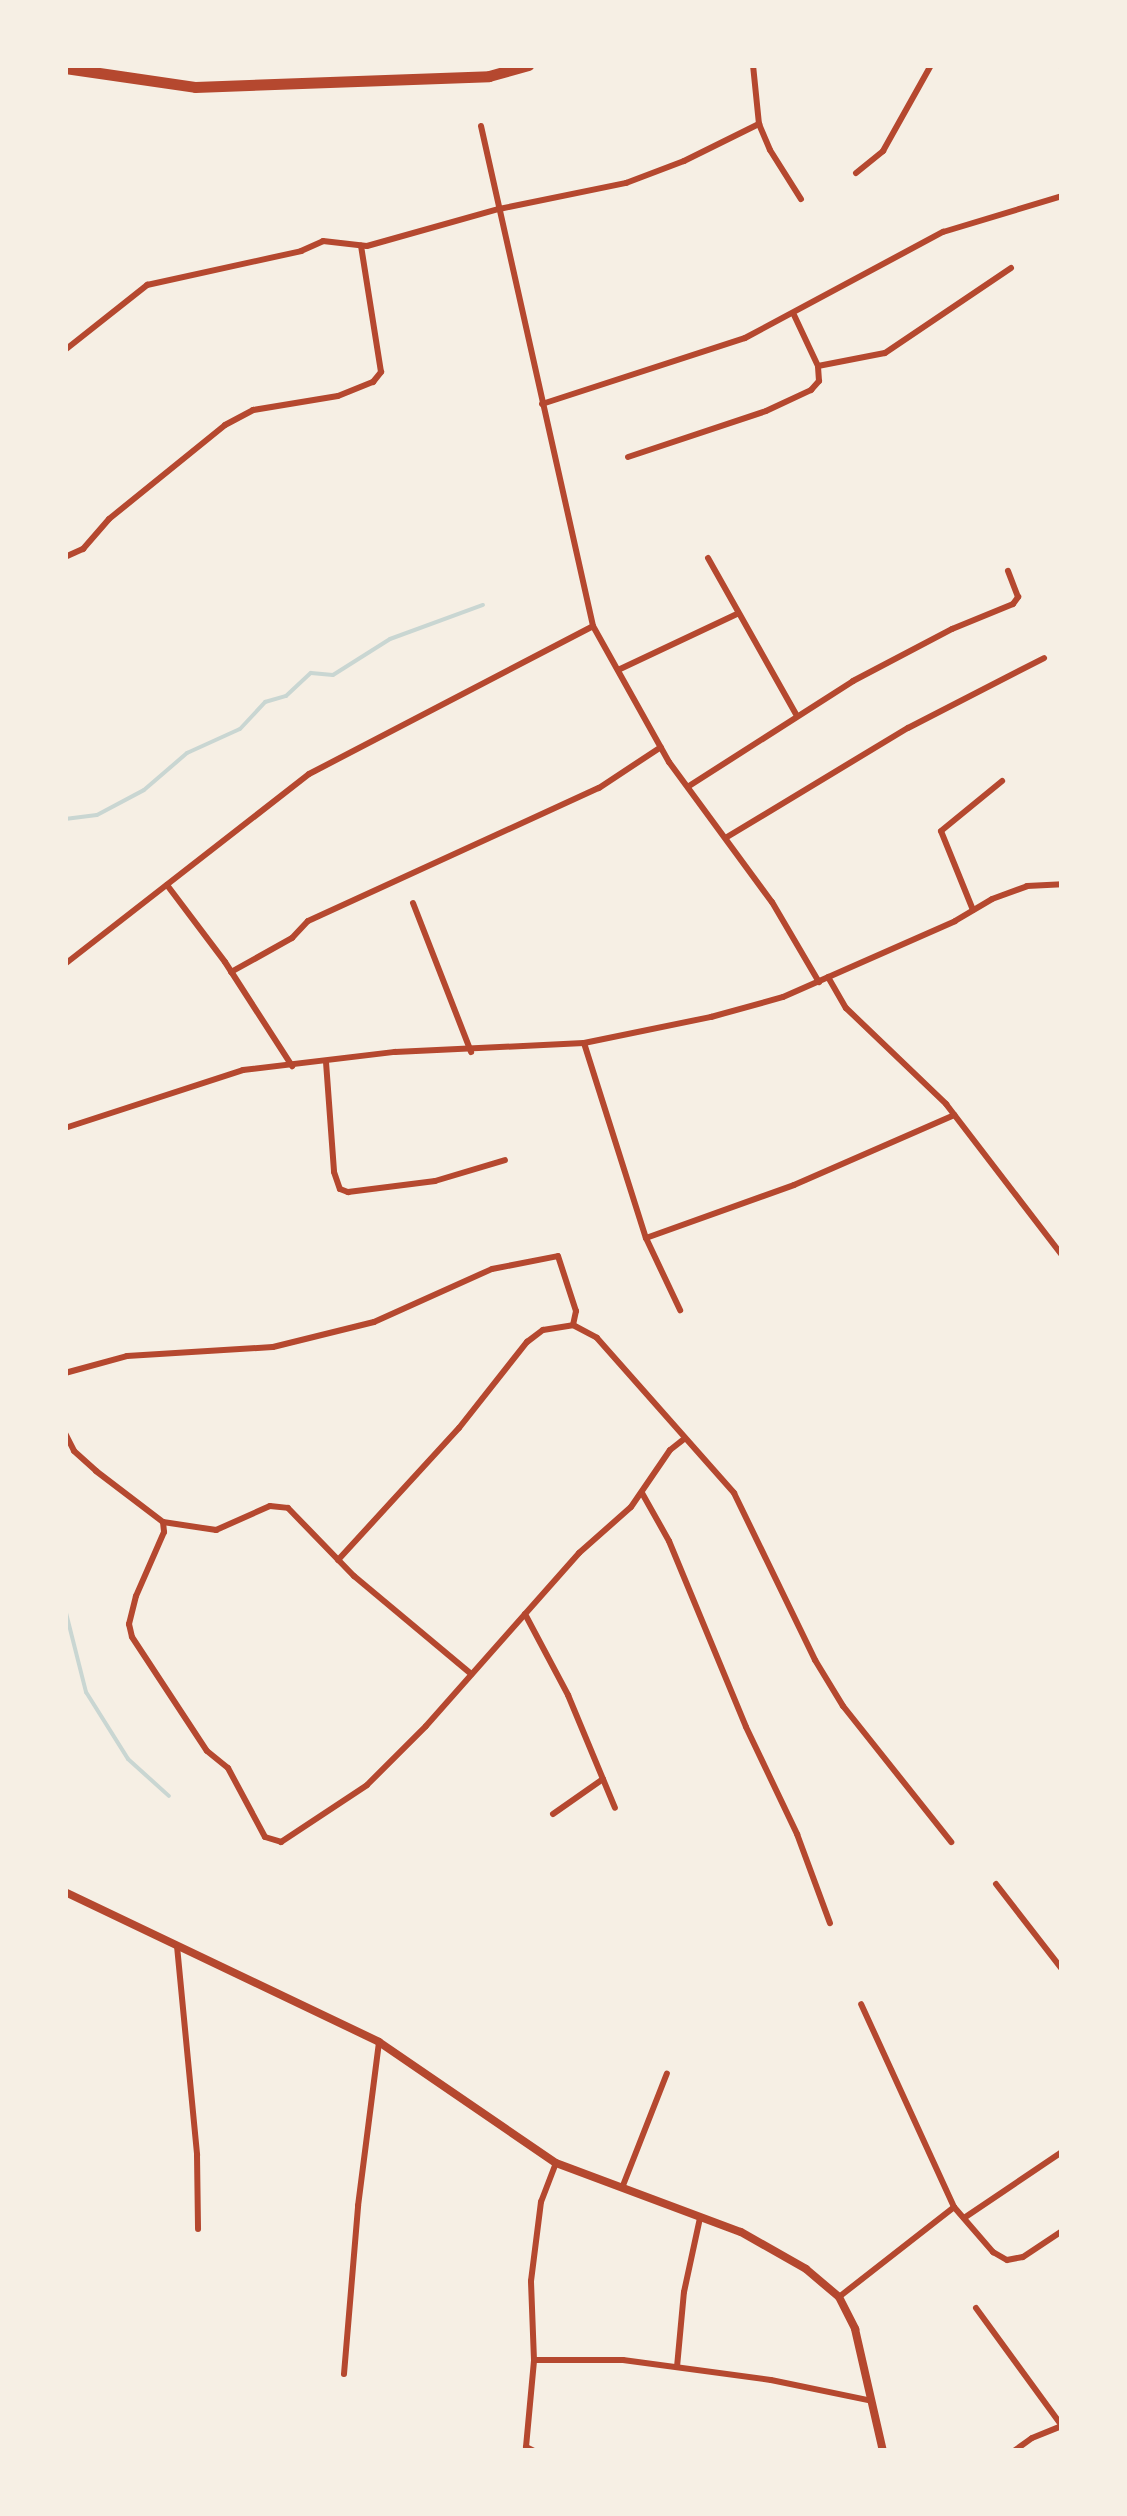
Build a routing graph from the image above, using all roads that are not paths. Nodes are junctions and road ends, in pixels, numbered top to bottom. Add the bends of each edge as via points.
1 (528, 65) edge
2 (753, 65) edge
3 (931, 65) edge
4 (65, 68) edge
5 (760, 124) junction
6 (481, 126) dead end
7 (856, 173) dead end
8 (1062, 196) edge
9 (801, 199) dead end
10 (499, 209) junction
11 (361, 246) junction
12 (1011, 268) dead end
13 (794, 315) junction
14 (65, 350) edge
15 (818, 366) junction
16 (542, 404) junction
17 (628, 457) dead end
18 (65, 556) edge
19 (708, 558) dead end
20 (1008, 571) dead end
21 (737, 614) junction
22 (593, 626) junction
23 (1044, 658) dead end
24 (618, 670) junction
25 (796, 714) junction
26 (662, 747) junction
27 (1002, 781) dead end
28 (688, 786) junction
29 (727, 836) junction
30 (167, 884) junction
31 (1062, 884) edge
32 (412, 903) dead end
33 (973, 910) junction
34 (65, 964) edge
35 (231, 972) junction
36 (828, 977) junction
37 (819, 982) junction
38 (584, 1043) junction
39 (471, 1052) junction
40 (326, 1062) junction
41 (292, 1066) junction
42 (954, 1115) junction
43 (65, 1128) edge
44 (504, 1160) dead end
45 (646, 1238) junction
46 (1062, 1255) edge
47 (576, 1310) junction
48 (680, 1310) dead end
49 (574, 1324) junction
50 (558, 1325) junction
51 (65, 1373) edge
52 (1062, 1429) edge
53 (65, 1434) edge
54 (683, 1439) junction
55 (1062, 1456) edge
56 (642, 1494) junction
57 (163, 1522) junction
58 (338, 1560) junction
59 (525, 1614) junction
60 (471, 1674) junction
61 (602, 1779) junction
62 (615, 1808) dead end
63 (554, 1814) dead end
64 (951, 1842) dead end
65 (996, 1884) dead end
66 (65, 1892) edge
67 (830, 1923) dead end
68 (176, 1946) junction
69 (1062, 1969) edge
70 (861, 2004) dead end
71 (380, 2042) junction
72 (667, 2073) dead end
73 (1062, 2152) edge
74 (556, 2163) junction
75 (621, 2190) junction
76 (954, 2207) junction
77 (700, 2218) junction
78 (964, 2218) junction
79 (198, 2228) dead end
80 (1062, 2231) edge
81 (840, 2298) junction
82 (976, 2308) dead end
83 (534, 2360) junction
84 (677, 2367) junction
85 (344, 2374) dead end
86 (872, 2401) junction
87 (1062, 2426) edge
88 (528, 2450) edge
89 (884, 2451) edge
90 (1014, 2451) edge

1 - 4 highway via 489,76 195,87
2 - 5 street
3 - 7 street via 883,151
5 - 9 street
5 - 10 street via 626,182
6 - 10 street
8 - 13 street via 944,232
10 - 11 street
10 - 16 street
11 - 14 street via 322,241 147,285
11 - 18 street via 381,372 373,382 338,396 253,410 225,425 109,518 83,549
12 - 15 street via 884,352
13 - 15 street
13 - 16 street via 706,353
15 - 17 street via 819,381 811,390
16 - 22 street
19 - 21 street
20 - 25 street via 1018,597 1013,604 914,647
21 - 24 street
21 - 25 street
22 - 24 street
22 - 30 street via 309,774
23 - 29 street via 908,728
24 - 26 street
25 - 28 street
26 - 28 street
26 - 35 street via 599,788 308,921 292,938
27 - 33 street via 941,831
28 - 29 street
29 - 37 street
30 - 34 street
30 - 35 street
31 - 33 street via 1027,886
32 - 39 street
33 - 36 street
35 - 41 street
36 - 37 street
36 - 42 street via 846,1008
37 - 38 street via 711,1017
38 - 39 street
38 - 45 street
39 - 40 street via 395,1052
40 - 41 street
40 - 44 street via 340,1188 435,1181
41 - 43 street via 202,1080
42 - 45 street via 794,1185
42 - 46 street
45 - 48 street
47 - 49 street
47 - 50 street
47 - 51 street via 558,1256 492,1269 374,1322 290,1343 127,1356
49 - 50 street
49 - 54 street via 597,1338
50 - 58 street via 527,1342
52 - 55 street
53 - 57 street via 96,1471
54 - 56 street
54 - 64 street via 734,1494 843,1706
56 - 59 street
56 - 67 street via 669,1541
57 - 58 street via 216,1530 270,1506 288,1508
57 - 60 street via 136,1596 132,1636 206,1751 228,1768 265,1837 281,1842 296,1835 367,1785
58 - 60 street
59 - 60 street
59 - 61 street via 568,1694
61 - 62 street
61 - 63 street
65 - 69 street
66 - 68 street
68 - 71 street
68 - 79 street
70 - 76 street
71 - 74 street
71 - 85 street
72 - 75 street
73 - 78 street
74 - 75 street
74 - 83 street via 532,2267
75 - 77 street
76 - 78 street
76 - 81 street
77 - 81 street via 769,2247
77 - 84 street
78 - 80 street via 1006,2260
81 - 86 street via 855,2329
82 - 87 street
83 - 84 street via 598,2358
83 - 88 street
84 - 86 street
86 - 89 street
87 - 90 street

